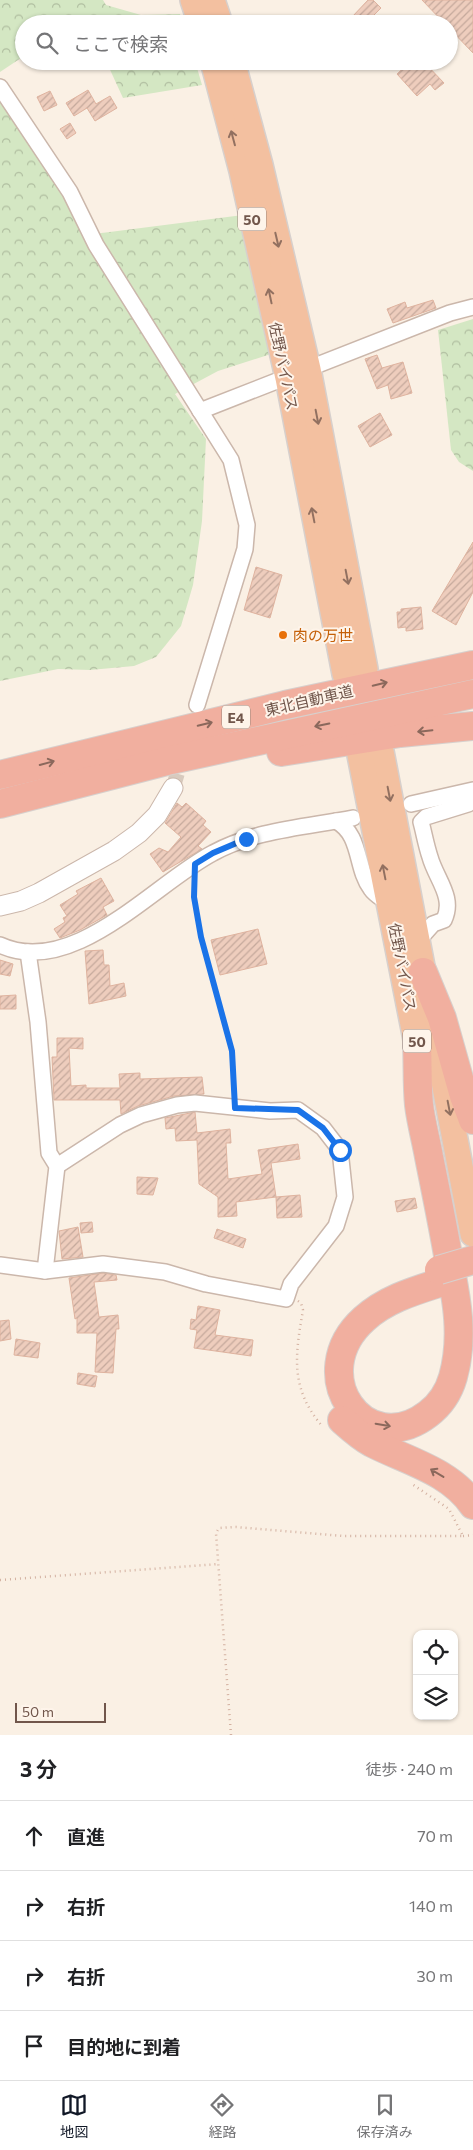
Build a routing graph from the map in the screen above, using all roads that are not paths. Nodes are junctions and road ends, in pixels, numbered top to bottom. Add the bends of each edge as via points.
1 (193, 0) edge
2 (212, 0) edge
3 (197, 15) edge
4 (217, 15) edge
5 (215, 70) edge
6 (234, 70) edge
7 (0, 88) edge
8 (473, 307) edge
9 (298, 374) junction
10 (200, 411) junction
11 (473, 665) edge
12 (355, 671) dead end
13 (473, 694) edge
14 (197, 705) dead end
15 (473, 726) edge
16 (0, 775) edge
17 (172, 788) tunnel mouth
18 (473, 790) edge
19 (473, 794) edge
20 (0, 804) edge
21 (411, 804) dead end
22 (0, 810) edge
23 (353, 818) dead end
24 (336, 821) junction
25 (391, 904) junction
26 (0, 906) edge
27 (418, 942) junction
28 (0, 945) edge
29 (28, 952) junction
30 (423, 972) junction
31 (418, 1044) junction
32 (473, 1120) edge
33 (57, 1166) junction
34 (473, 1234) edge
35 (473, 1260) edge
36 (0, 1265) edge
37 (45, 1271) junction
38 (473, 1273) edge
39 (441, 1276) junction
40 (473, 1332) edge
41 (473, 1505) edge

1 - 3 highway
2 - 4 highway
9 -> 5 highway, 佐野バイパス / 50
6 -> 9 highway, 佐野バイパス / 50 via 260,165
7 - 10 street via 70,192 96,245
8 - 9 street via 450,313
9 - 10 street
9 - 12 highway, 佐野バイパス / 50
10 - 14 street via 231,460 247,525 242,560
16 -> 11 highway, 東北自動車道 / E4 via 276,707
13 -> 20 highway, 東北自動車道 / E4 via 207,752
15 -> 22 highway via 292,750 73,799
17 - 26 street via 157,815 114,851 39,893
18 - 21 street
19 - 27 street via 468,804 426,817 421,822 430,858 447,894 448,911 444,920 433,924
23 - 24 street
24 - 25 street via 345,826 355,843 364,878 371,890
24 - 29 street via 246,839 213,853 107,928 51,952
25 -> 27 highway, 佐野バイパス / 50 via 370,748
25 - 31 highway, 佐野バイパス / 50
27 - 30 highway, 佐野バイパス / 50
28 - 29 street
29 - 33 street via 50,1154
30 - 32 highway via 442,1018
30 -> 34 highway, 佐野バイパス / 50
39 -> 31 highway via 378,1308 347,1341 338,1379 349,1405 359,1416 384,1426 398,1427 424,1417 435,1409 453,1380 458,1353 458,1304 420,1106
31 - 40 highway, 佐野バイパス / 50
33 - 37 street
33 - 37 street via 141,1115 177,1105 195,1103 298,1110 323,1128 340,1150 344,1197 336,1226 291,1284 286,1299 214,1286 165,1272 103,1264
35 - 39 highway, bridge
36 - 37 street
38 - 39 highway
41 -> 39 highway via 452,1482 354,1431 333,1408 324,1381 328,1349 345,1319 374,1296 407,1280

